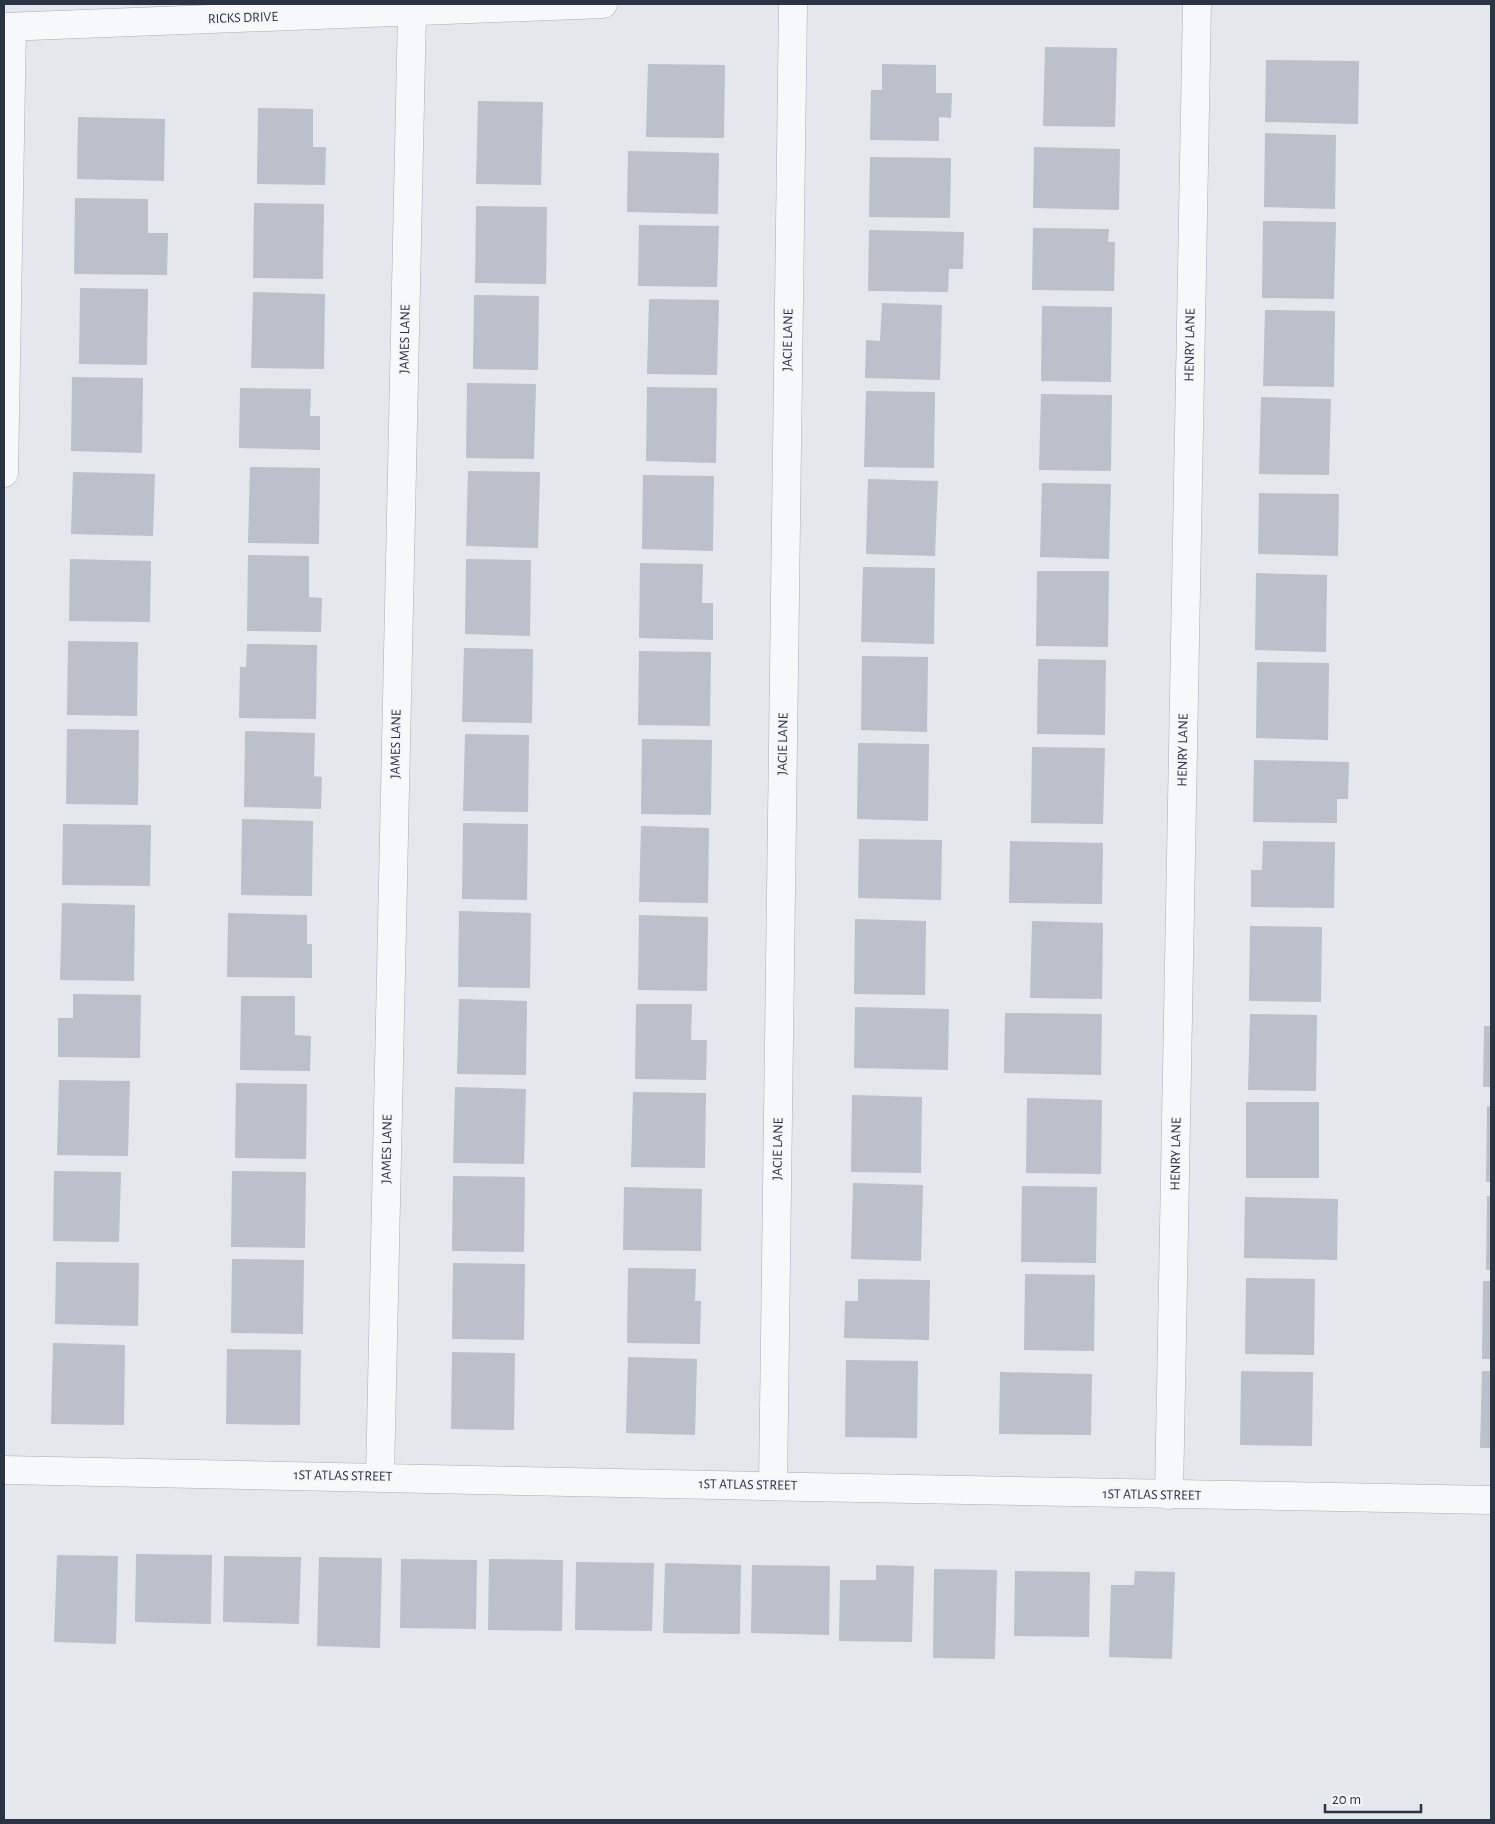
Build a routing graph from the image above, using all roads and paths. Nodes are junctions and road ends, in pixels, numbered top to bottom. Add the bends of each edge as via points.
1 (603, 4) edge
2 (793, 4) edge
3 (1197, 4) edge
4 (412, 12) junction
5 (8, 27) edge
6 (4, 473) edge
7 (4, 1470) edge
8 (380, 1477) junction
9 (773, 1485) junction
10 (1169, 1495) junction
11 (1491, 1500) edge

1 - 4 street, RICKS DRIVE
2 - 9 street, JACIE LANE
3 - 10 street, HENRY LANE
4 - 5 street, RICKS DRIVE
4 - 8 street, JAMES LANE
5 - 6 street
7 - 8 street, 1ST ATLAS STREET
8 - 9 street, 1ST ATLAS STREET
9 - 10 street, 1ST ATLAS STREET
10 - 11 street, 1ST ATLAS STREET

